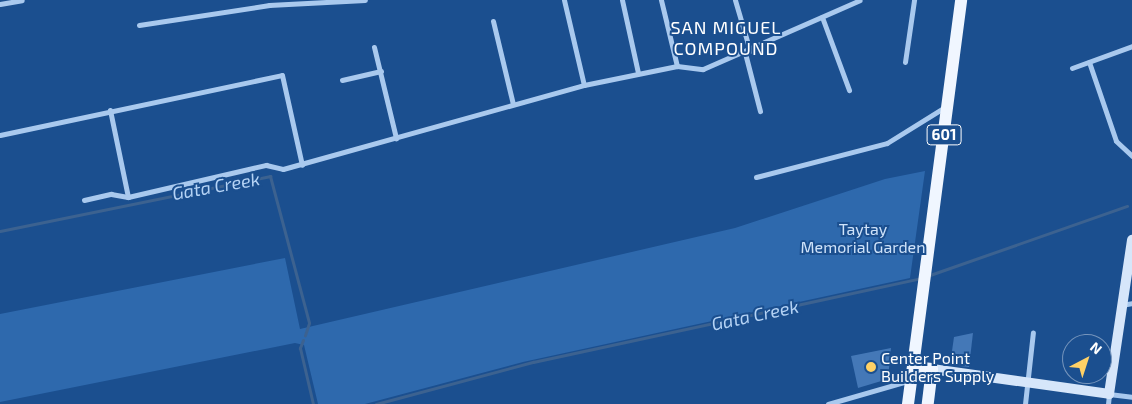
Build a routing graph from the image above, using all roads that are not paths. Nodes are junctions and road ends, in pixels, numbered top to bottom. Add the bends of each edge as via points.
1 (22, 0) edge
2 (365, 0) edge
3 (564, 0) edge
4 (622, 0) edge
5 (661, 0) edge
6 (735, 0) edge
7 (860, 0) edge
8 (914, 0) edge
9 (961, 0) edge
10 (853, 1) edge
11 (0, 4) edge
12 (822, 17) junction
13 (493, 21) dead end
14 (139, 25) dead end
15 (1132, 46) edge
16 (374, 47) dead end
17 (747, 52) junction
18 (905, 62) dead end
19 (1089, 62) junction
20 (677, 66) junction
21 (1072, 68) dead end
22 (381, 71) junction
23 (638, 74) junction
24 (342, 80) dead end
25 (584, 85) junction
26 (850, 90) dead end
27 (513, 104) junction
28 (947, 106) junction
29 (110, 110) junction
30 (760, 111) dead end
31 (0, 135) edge
32 (396, 138) junction
33 (1129, 147) edge
34 (1132, 156) edge
35 (302, 165) junction
36 (756, 176) dead end
37 (128, 197) junction
38 (84, 200) dead end
39 (1132, 240) edge
40 (1132, 303) edge
41 (1121, 305) junction
42 (1033, 332) dead end
43 (932, 369) junction
44 (913, 373) junction
45 (1028, 382) junction
46 (1132, 397) edge
47 (1109, 399) edge
48 (828, 404) edge
49 (908, 404) edge
50 (928, 404) edge
51 (1024, 404) edge

1 - 11 street
2 - 14 street via 270,5
3 - 25 street
4 - 23 street
5 - 20 street
6 - 17 street
7 - 10 street
8 - 18 street
9 - 28 main road, 601
10 - 12 street
12 - 17 street
12 - 26 street
13 - 27 street
15 - 19 street
16 - 22 street
17 - 20 street via 703,69
17 - 30 street
19 - 21 street
19 - 33 street via 1116,141
20 - 23 street
22 - 24 street
22 - 32 street
23 - 25 street
25 - 27 street
27 - 32 street
28 - 36 street via 887,143
28 - 44 main road, 601
29 - 31 street
29 - 35 street via 282,76
29 - 37 street
32 - 35 street
33 - 34 street
35 - 37 street via 283,169 266,165
37 - 38 street via 111,194
39 - 41 street
40 - 41 street
41 - 47 street
42 - 45 street
43 - 44 main road
43 - 45 street
43 - 50 main road
44 - 48 street
44 - 49 main road, 601
45 - 47 street
45 - 51 street
46 - 47 street

